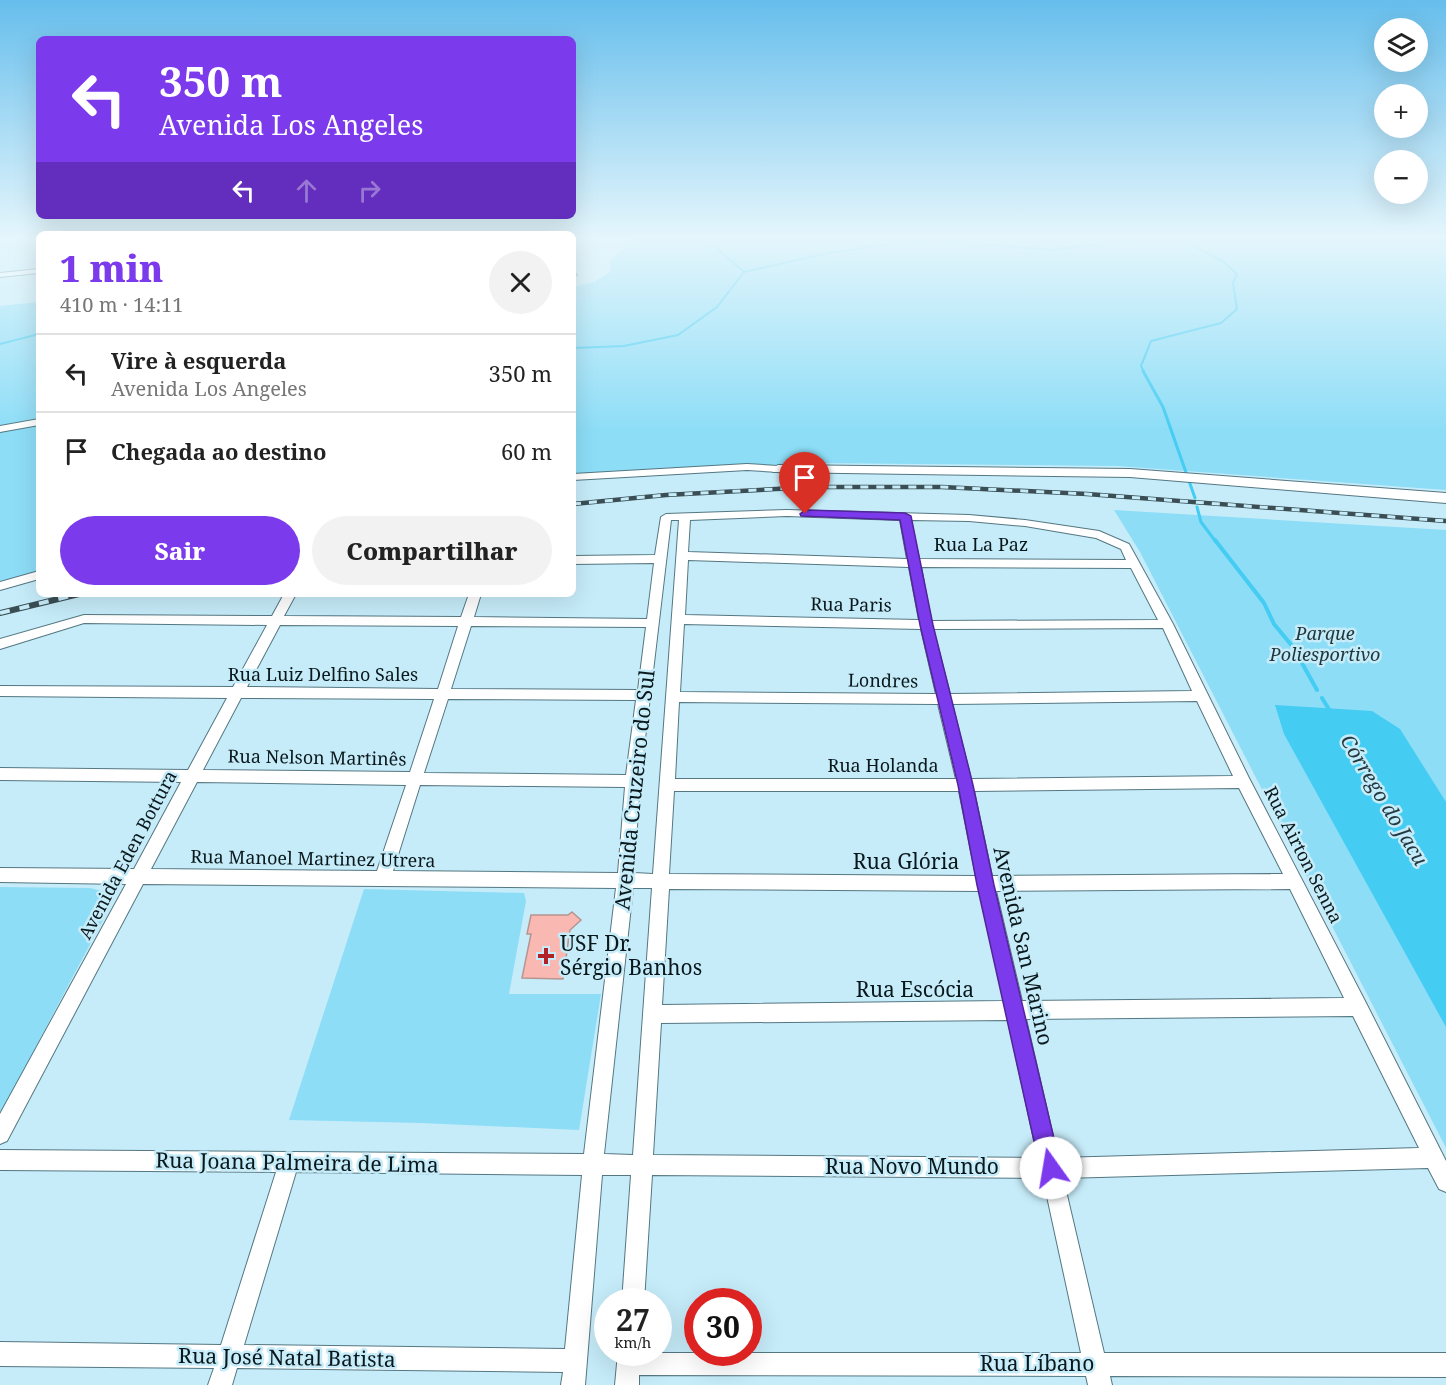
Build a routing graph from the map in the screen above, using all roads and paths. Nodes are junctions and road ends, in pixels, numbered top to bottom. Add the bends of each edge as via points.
1 (36, 423) edge
2 (0, 429) edge
3 (778, 469) joint
4 (576, 477) edge
5 (1446, 498) edge
6 (685, 516) junction
7 (905, 516) junction
8 (683, 556) junction
9 (661, 559) junction
10 (576, 560) edge
11 (913, 563) junction
12 (1135, 564) junction
13 (36, 576) edge
14 (0, 586) edge
15 (288, 597) edge
16 (474, 597) edge
17 (276, 620) junction
18 (678, 620) junction
19 (466, 621) junction
20 (651, 622) junction
21 (1167, 624) junction
22 (926, 625) junction
23 (0, 644) edge
24 (0, 691) edge
25 (237, 693) junction
26 (442, 694) junction
27 (645, 695) junction
28 (1200, 696) junction
29 (673, 697) junction
30 (944, 699) junction
31 (0, 774) edge
32 (192, 776) junction
33 (415, 778) junction
34 (633, 781) junction
35 (1243, 782) junction
36 (667, 785) junction
37 (965, 785) junction
38 (0, 875) edge
39 (138, 876) junction
40 (382, 880) junction
41 (1295, 881) junction
42 (625, 883) junction
43 (661, 883) junction
44 (986, 885) junction
45 (1359, 1007) junction
46 (1015, 1011) junction
47 (652, 1014) junction
48 (0, 1134) edge
49 (1434, 1158) junction
50 (0, 1160) edge
51 (289, 1162) junction
52 (593, 1166) junction
53 (642, 1166) junction
54 (1051, 1168) junction
55 (1446, 1182) edge
56 (634, 1288) edge
57 (0, 1354) edge
58 (229, 1357) junction
59 (575, 1361) junction
60 (1446, 1365) edge
61 (628, 1367) edge
62 (1098, 1375) edge
63 (220, 1385) edge
64 (573, 1385) edge

1 - 2 street
3 - 4 street via 747,467
3 - 5 street via 1130,473
6 - 7 street
6 - 8 street, Avenida Cruzeiro do Sul
6 - 9 street, Avenida Cruzeiro do Sul via 666,517
7 - 11 street, Avenida San Marino
7 - 12 street, Rua Airton Senna via 1025,523 1099,535 1125,547
8 - 11 street, Rua La Paz
8 - 18 street, Avenida Cruzeiro do Sul
9 - 10 street
9 - 20 street, Avenida Cruzeiro do Sul
11 - 12 street, Rua La Paz
11 - 22 street, Avenida San Marino
12 - 21 street, Rua Airton Senna
13 - 14 street
15 - 17 street, Avenida Eden Bottura
16 - 19 street
17 - 19 street
17 - 23 street via 84,619
17 - 25 street, Avenida Eden Bottura
18 - 22 street, Rua Paris
18 - 29 street, Avenida Cruzeiro do Sul
19 - 20 street
19 - 26 street
20 - 27 street, Avenida Cruzeiro do Sul
21 - 22 street, Rua Paris
21 - 28 street, Rua Airton Senna
22 - 30 street, Avenida San Marino
24 - 25 street, Rua Luiz Delfino Sales
25 - 26 street, Rua Luiz Delfino Sales
25 - 32 street, Avenida Eden Bottura
26 - 27 street, Rua Luiz Delfino Sales
26 - 33 street
27 - 34 street, Avenida Cruzeiro do Sul
28 - 30 street, Londres
28 - 35 street, Rua Airton Senna
29 - 30 street, Londres
29 - 36 street, Avenida Cruzeiro do Sul
30 - 37 street, Avenida San Marino
31 - 32 street, Rua Nelson Martinês
32 - 33 street, Rua Nelson Martinês
32 - 39 street, Avenida Eden Bottura
33 - 34 street, Rua Nelson Martinês
33 - 40 street
34 - 42 street, Avenida Cruzeiro do Sul
35 - 37 street, Rua Holanda
35 - 41 street, Rua Airton Senna
36 - 37 street, Rua Holanda
36 - 43 street, Avenida Cruzeiro do Sul
37 - 44 street, Avenida San Marino
38 - 39 street, Rua Manoel Martinez Utrera
39 - 40 street, Rua Manoel Martinez Utrera
39 - 48 street, Avenida Eden Bottura
40 - 42 street, Rua Manoel Martinez Utrera
41 - 44 street, Rua Glória
41 - 45 street, Rua Airton Senna
42 - 43 street, Rua Manoel Martinez Utrera
42 - 52 street, Avenida Cruzeiro do Sul
43 - 44 street, Rua Glória
43 - 47 street, Avenida Cruzeiro do Sul
44 - 46 street, Avenida San Marino
45 - 46 street, Rua Escócia
45 - 49 street, Rua Airton Senna
46 - 47 street, Rua Escócia
46 - 54 street, Avenida San Marino
47 - 53 street, Avenida Cruzeiro do Sul
49 - 54 street, Rua Novo Mundo
49 - 55 street, Rua Airton Senna
50 - 51 street, Rua Joana Palmeira de Lima
51 - 52 street, Rua Joana Palmeira de Lima
51 - 58 street
52 - 53 street, Rua Joana Palmeira de Lima
52 - 59 street, Avenida Cruzeiro do Sul
53 - 54 street, Rua Novo Mundo
53 - 56 street, Avenida Cruzeiro do Sul
54 - 62 street, Avenida San Marino
57 - 58 street, Rua José Natal Batista
58 - 59 street, Rua José Natal Batista
58 - 63 street
59 - 64 street, Avenida Cruzeiro do Sul
60 - 62 street, Rua Líbano
61 - 62 street, Rua Líbano

